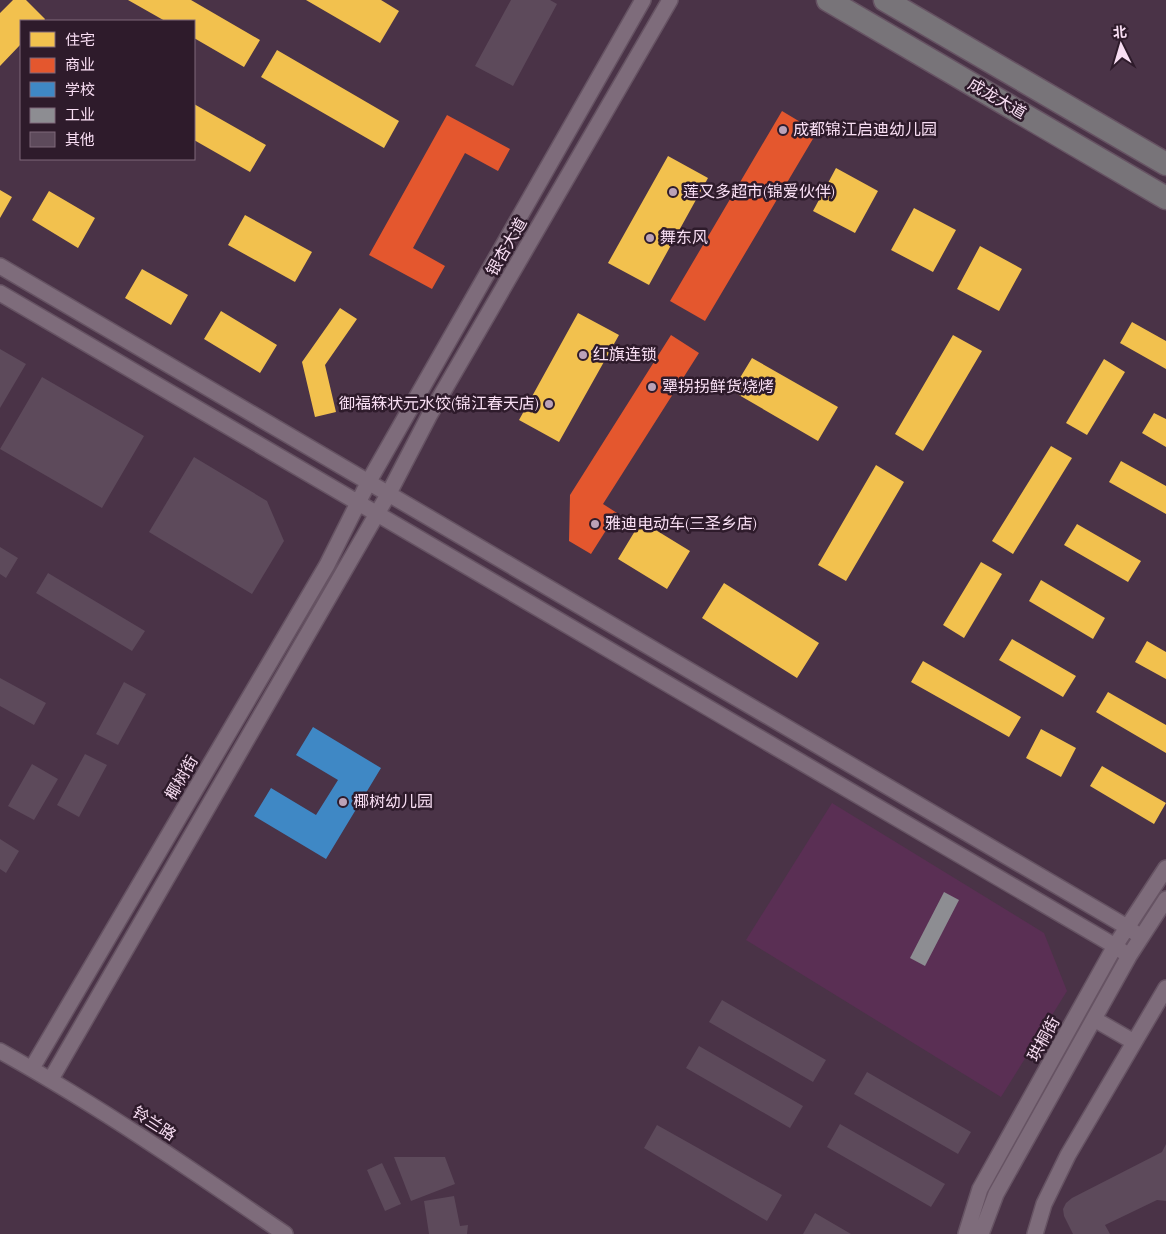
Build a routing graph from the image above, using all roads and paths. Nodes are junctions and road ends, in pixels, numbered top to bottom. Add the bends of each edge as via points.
1 (643, 0) edge
2 (670, 0) edge
3 (828, 0) edge
4 (885, 0) edge
5 (1166, 164) edge
6 (1166, 198) edge
7 (0, 266) edge
8 (0, 293) edge
9 (369, 481) junction
10 (389, 493) junction
11 (358, 502) junction
12 (376, 514) junction
13 (1166, 868) edge
14 (1166, 899) edge
15 (1127, 927) junction
16 (1140, 937) junction
17 (1115, 946) junction
18 (1129, 956) junction
19 (1166, 988) edge
20 (1094, 1019) junction
21 (1134, 1042) junction
22 (0, 1051) edge
23 (32, 1068) junction
24 (51, 1079) junction
25 (285, 1234) edge
26 (966, 1234) edge
27 (981, 1234) edge
28 (1035, 1234) edge

1 - 9 street, 银杏大道
2 - 10 street, 银杏大道 via 429,416
3 - 6 highway, 成龙大道
4 - 5 highway, 成龙大道
7 - 9 street
8 - 11 street
9 - 10 street
9 - 11 street, 银杏大道
10 - 12 street, 银杏大道
10 - 15 street
11 - 12 street
11 - 23 street, 椰树街 via 327,565
12 - 17 street
12 - 24 street
13 - 15 street, 珙桐街
14 - 16 street, 珙桐街
15 - 16 street
15 - 17 street, 珙桐街
16 - 18 street, 珙桐街
17 - 18 street
17 - 26 street, 珙桐街 via 980,1189
18 - 20 street, 珙桐街
19 - 21 street
20 - 21 street
20 - 27 street, 珙桐街 via 996,1194
21 - 28 street via 1068,1155 1044,1204
22 - 23 street, 铃兰路
23 - 24 street, 铃兰路
24 - 25 street, 铃兰路

